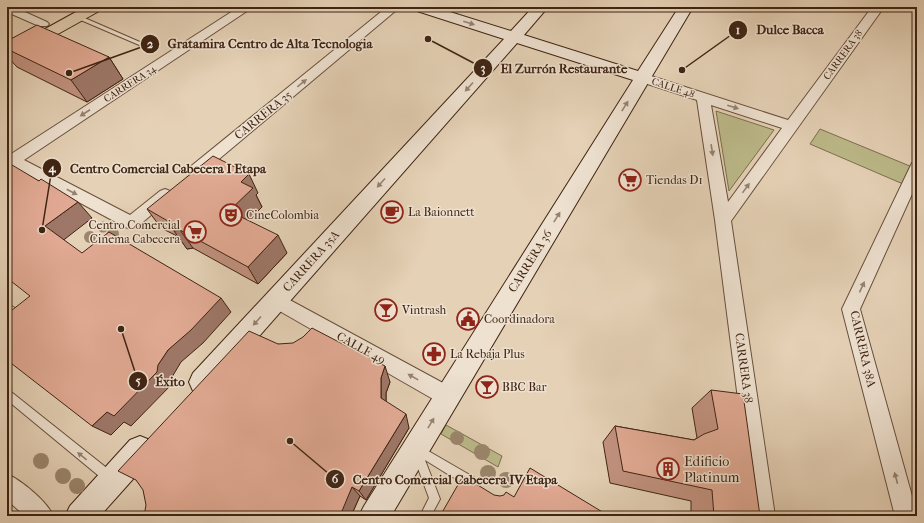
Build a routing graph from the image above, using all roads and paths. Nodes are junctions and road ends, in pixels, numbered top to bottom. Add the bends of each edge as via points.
1 (96, 7) edge
2 (247, 7) edge
3 (394, 7) edge
4 (419, 7) edge
5 (541, 7) edge
6 (686, 7) edge
7 (878, 7) edge
8 (7, 8) edge
9 (77, 12) edge
10 (44, 24) junction
11 (514, 37) junction
12 (7, 44) edge
13 (153, 49) dead end
14 (7, 56) edge
15 (643, 78) junction
16 (703, 98) junction
17 (791, 126) junction
18 (917, 167) edge
19 (186, 178) edge
20 (174, 188) edge
21 (723, 220) junction
22 (275, 300) junction
23 (7, 307) edge
24 (7, 324) edge
25 (7, 394) edge
26 (447, 396) junction
27 (187, 398) edge
28 (155, 433) edge
29 (416, 449) junction
30 (113, 480) junction
31 (7, 485) edge
32 (478, 487) edge
33 (42, 516) edge
34 (80, 516) edge
35 (374, 516) edge
36 (425, 516) edge
37 (764, 516) edge
38 (906, 516) edge

1 - 9 main road
2 -> 20 street, CARRERA 34 via 13,160 131,223
19 -> 3 street, CARRERA 35
4 -> 11 street, CALLE 48
5 - 11 street, CARRERA 35A
6 - 15 street, CARRERA 36
7 - 17 street, CARRERA 38
8 - 10 street
9 - 10 main road
9 - 13 lane
9 - 14 main road
10 - 12 main road
11 - 15 street, CALLE 48
11 -> 22 street, CARRERA 35A
15 - 16 street, CALLE 48
26 -> 15 street, CARRERA 36
16 -> 17 street, CALLE 48
16 -> 21 street, CARRERA 38
21 -> 17 street, CARRERA 38
38 -> 18 street, CARRERA 38A via 851,309
21 - 37 street, CARRERA 38
26 -> 22 street, CALLE 49
22 -> 27 street, CARRERA 35A
23 - 24 lane via 18,315
30 -> 25 lane
29 -> 26 street, CARRERA 36
28 - 30 street
29 - 32 lane
29 - 35 street, CARRERA 36
29 - 36 lane via 435,499
30 - 34 street
31 - 33 street

